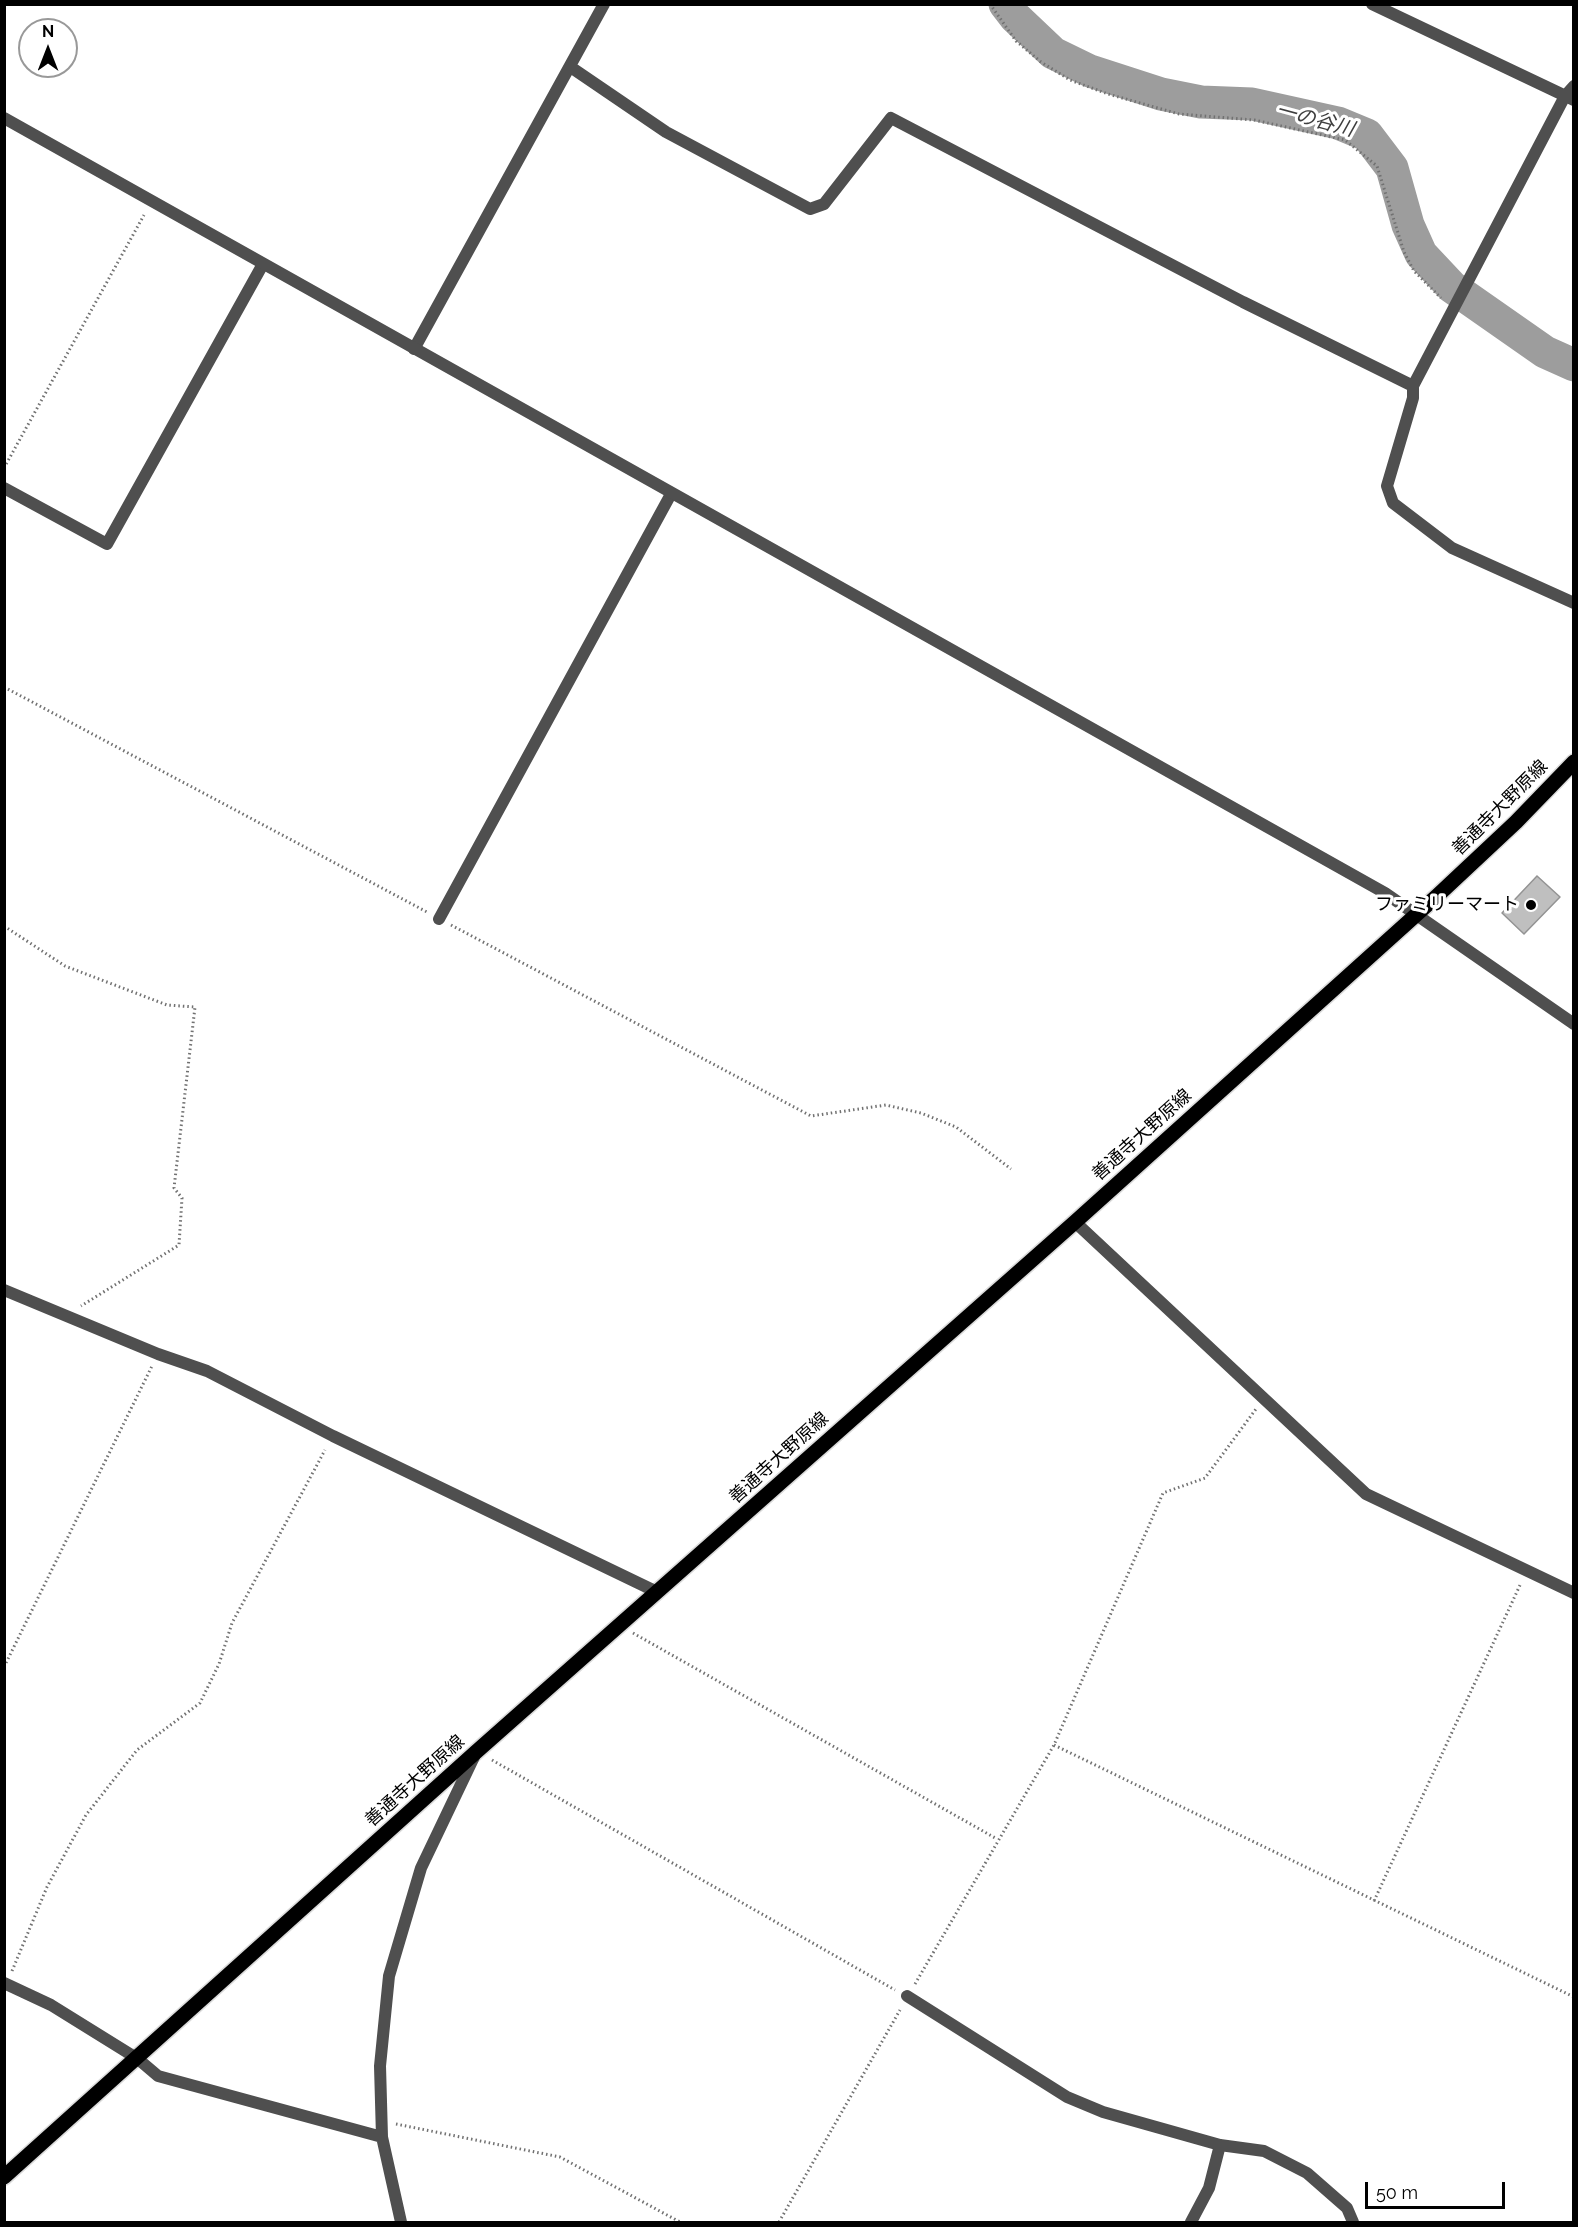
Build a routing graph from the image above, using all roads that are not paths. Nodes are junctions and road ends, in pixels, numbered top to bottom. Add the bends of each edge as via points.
1 (604, 4) edge
2 (1372, 4) edge
3 (572, 68) junction
4 (1574, 86) edge
5 (1569, 98) edge
6 (4, 118) edge
7 (263, 264) junction
8 (414, 349) junction
9 (1413, 386) junction
10 (4, 488) edge
11 (671, 494) junction
12 (1574, 603) edge
13 (1574, 762) edge
14 (1417, 913) junction
15 (439, 919) road end
16 (1574, 1024) edge
17 (1075, 1222) junction
18 (4, 1290) edge
19 (657, 1592) junction
20 (1574, 1593) edge
21 (476, 1752) junction
22 (5, 1984) edge
23 (908, 1996) road end
24 (138, 2059) junction
25 (382, 2137) junction
26 (1220, 2145) junction
27 (4, 2177) edge
28 (401, 2223) edge
29 (1191, 2223) edge
30 (1353, 2223) edge

1 - 3 street
2 - 5 street
3 - 8 street
3 - 9 street via 666,132 810,209 824,204 891,118
4 - 5 street
5 - 9 street
6 - 7 street
7 - 8 street
7 - 10 street via 107,544
8 - 11 street
9 - 12 street via 1413,398 1387,486 1393,503 1452,548
11 - 14 street
11 - 15 street
13 - 14 main road, 善通寺大野原線 via 1516,822
14 - 16 street
14 - 17 main road, 善通寺大野原線
17 - 19 main road, 善通寺大野原線
17 - 20 street via 1366,1494
18 - 19 street via 207,1371
19 - 21 main road, 善通寺大野原線
21 - 24 main road, 善通寺大野原線
21 - 25 street via 421,1868 399,1935 389,1976 380,2066
22 - 24 street via 51,2005
23 - 26 street via 1067,2097 1103,2112
24 - 25 street via 158,2076
24 - 27 main road, 善通寺大野原線
25 - 28 street
26 - 29 street via 1209,2188
26 - 30 street via 1264,2151 1307,2173 1347,2208

